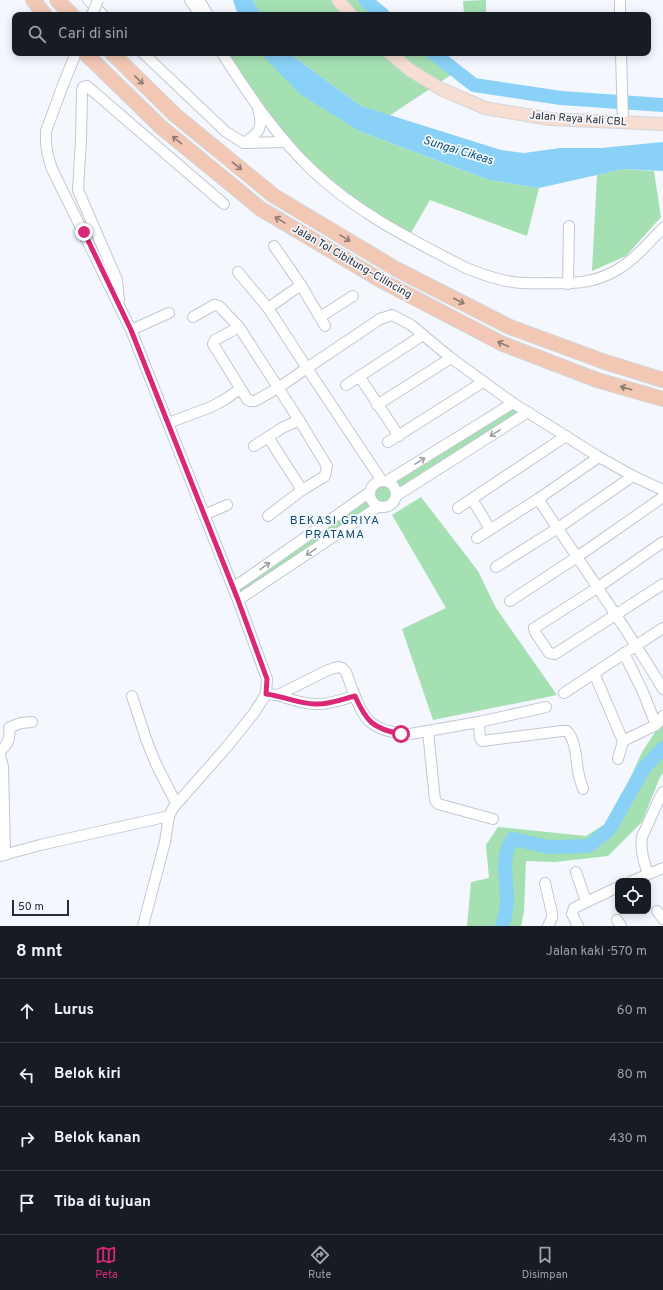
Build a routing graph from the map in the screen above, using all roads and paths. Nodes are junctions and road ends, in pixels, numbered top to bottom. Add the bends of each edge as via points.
1 (33, 0) edge
2 (58, 0) edge
3 (88, 0) edge
4 (98, 0) edge
5 (190, 0) edge
6 (199, 0) edge
7 (338, 0) edge
8 (620, 0) edge
9 (43, 12) edge
10 (69, 12) edge
11 (93, 12) edge
12 (99, 12) edge
13 (198, 12) edge
14 (206, 12) edge
15 (348, 12) edge
16 (620, 12) edge
17 (75, 56) edge
18 (88, 56) edge
19 (115, 56) edge
20 (146, 56) edge
21 (224, 56) edge
22 (228, 56) edge
23 (394, 56) edge
24 (621, 56) edge
25 (240, 80) junction
26 (257, 104) junction
27 (623, 122) junction
28 (663, 124) edge
29 (286, 142) junction
30 (244, 143) junction
31 (224, 204) dead end
32 (569, 226) dead end
33 (663, 228) edge
34 (274, 246) dead end
35 (238, 272) dead end
36 (568, 284) junction
37 (301, 285) junction
38 (353, 296) dead end
39 (268, 308) junction
40 (121, 309) junction
41 (169, 313) dead end
42 (193, 317) dead end
43 (238, 327) junction
44 (131, 330) junction
45 (423, 335) junction
46 (451, 358) junction
47 (307, 368) junction
48 (359, 376) junction
49 (663, 380) edge
50 (484, 382) junction
51 (346, 385) dead end
52 (278, 388) junction
53 (240, 389) junction
54 (663, 399) edge
55 (513, 403) junction
56 (377, 405) junction
57 (528, 412) junction
58 (299, 420) junction
59 (168, 423) junction
60 (399, 436) junction
61 (566, 436) junction
62 (268, 437) junction
63 (388, 442) dead end
64 (254, 446) dead end
65 (599, 457) junction
66 (633, 476) junction
67 (384, 481) junction
68 (302, 490) junction
69 (663, 490) edge
70 (370, 492) junction
71 (396, 496) junction
72 (663, 497) edge
73 (472, 499) junction
74 (538, 499) junction
75 (227, 505) dead end
76 (378, 507) junction
77 (458, 508) dead end
78 (204, 515) junction
79 (268, 516) dead end
80 (558, 528) junction
81 (490, 529) junction
82 (477, 538) dead end
83 (663, 542) edge
84 (577, 557) junction
85 (496, 567) dead end
86 (663, 584) edge
87 (233, 588) junction
88 (597, 588) junction
89 (238, 600) junction
90 (510, 601) dead end
91 (616, 615) junction
92 (663, 628) edge
93 (636, 645) junction
94 (624, 654) junction
95 (594, 673) junction
96 (663, 689) edge
97 (564, 693) dead end
98 (266, 694) junction
99 (278, 695) junction
100 (132, 696) dead end
101 (355, 696) junction
102 (546, 707) dead end
103 (663, 716) edge
104 (32, 722) dead end
105 (478, 722) junction
106 (656, 724) junction
107 (428, 731) junction
108 (623, 741) junction
109 (0, 751) edge
110 (0, 755) edge
111 (618, 759) dead end
112 (583, 789) dead end
113 (662, 798) edge
114 (176, 803) junction
115 (169, 816) junction
116 (493, 819) dead end
117 (2, 856) edge
118 (663, 868) edge
119 (576, 872) dead end
120 (648, 874) junction
121 (639, 878) edge
122 (545, 883) dead end
123 (615, 888) edge
124 (586, 901) junction
125 (576, 922) edge
126 (143, 926) edge
127 (548, 926) edge

1 - 9 highway
2 - 10 highway
3 - 12 street
4 - 11 street, bridge
5 - 13 street
6 - 14 street
7 - 15 main road
8 - 16 street
17 - 40 street via 46,131 48,156
54 -> 18 highway, Jalan Tol Cibitung–Cilincing via 598,380 503,344 364,271 261,209 161,127
19 -> 49 highway, Jalan Tol Cibitung–Cilincing via 175,114 274,196 396,269 510,327
20 - 30 street via 226,132
21 - 25 street
22 - 25 street
23 - 27 main road, Jalan Raya Kali CBL via 410,70 441,89 485,108 550,119
24 - 27 street
25 - 26 street
26 - 29 street
26 - 30 street via 261,126 255,136
27 - 28 main road, Jalan Raya Kali CBL
29 - 30 street
29 - 36 street via 313,171 369,215 466,268 512,282
31 - 40 street via 87,86 83,87 78,190 117,280
32 - 36 street
33 - 36 street via 624,266 614,272 591,281
34 - 37 street
35 - 39 street
37 - 38 street via 323,322
37 - 39 street
39 - 47 street
40 - 44 street
41 - 44 street
42 - 43 street via 218,305
43 - 52 street
43 - 53 street via 215,340 213,344
44 - 59 street
45 - 46 street
45 - 47 street via 392,315 380,319
45 - 48 street
46 - 50 street
46 - 56 street
47 - 52 street
47 - 67 street
48 - 51 street
48 - 56 street
50 - 55 street
50 - 60 street
52 - 53 street via 253,402 247,399
52 - 58 street
53 - 59 street via 211,408
55 - 57 street
67 -> 55 street
56 - 60 street
57 - 61 street
57 -> 71 street
58 - 62 street
58 - 68 street via 327,466 325,476
59 - 78 street
60 - 63 street
61 - 65 street
61 - 73 street
62 - 64 street
62 - 68 street
65 - 66 street
65 - 74 street
66 - 69 street
66 - 80 street
67 - 70 street via 374,484
67 - 71 street via 392,484
68 - 79 street
70 - 76 street via 371,501
87 -> 70 street
71 - 76 street via 391,505 385,508
72 - 84 street
73 - 77 street
73 - 81 street
74 - 80 street
74 - 81 street
75 - 78 street
76 -> 89 street
78 - 87 street
80 - 84 street
80 - 85 street
81 - 82 street
83 - 88 street
84 - 88 street
84 - 90 street
86 - 91 street
87 - 89 street
88 - 91 street
88 - 91 street via 534,628 544,647 549,653 555,654
89 - 98 street via 267,679
91 - 93 street
92 - 93 street
93 - 94 street
93 - 96 street
94 - 95 street
94 - 106 street
95 - 97 street
95 - 108 street
98 - 99 street
98 - 114 street via 225,749
99 - 101 street via 315,704
99 - 101 street via 339,667 346,672
100 - 114 street via 146,740
101 - 107 street via 365,717 375,725 401,734
102 - 105 street
103 - 106 street
104 - 109 street via 10,727 10,738
105 - 107 street
105 - 112 street via 482,741 567,731 575,748
106 - 108 street
107 - 116 street via 436,803
108 - 111 street
110 - 117 street via 3,767
113 - 120 street via 642,837
114 - 115 street
115 - 117 street
115 - 126 street via 165,842
118 - 120 street
119 - 124 street
120 - 121 street
122 - 127 street via 552,913
123 - 124 street
124 - 125 street via 573,909 572,914

